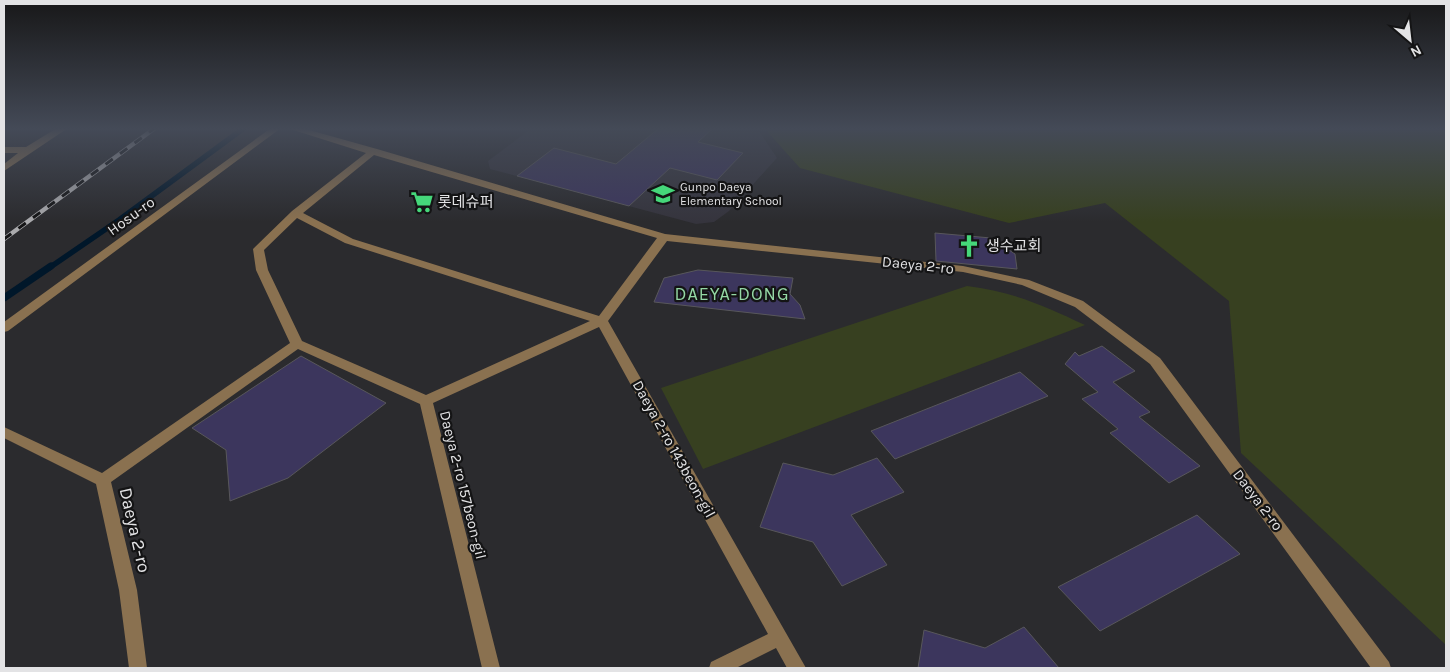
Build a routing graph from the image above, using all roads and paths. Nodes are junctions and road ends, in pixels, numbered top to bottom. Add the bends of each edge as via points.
1 (16, 159) edge
2 (234, 159) edge
3 (363, 159) edge
4 (402, 159) edge
5 (4, 168) edge
6 (296, 213) junction
7 (664, 238) junction
8 (602, 321) junction
9 (4, 328) edge
10 (297, 344) junction
11 (426, 401) junction
12 (4, 432) edge
13 (103, 480) junction
14 (780, 637) junction
15 (138, 668) edge
16 (491, 668) edge
17 (718, 668) edge
18 (797, 668) edge
19 (1382, 668) edge

1 - 5 street
2 - 9 street, Hosu-ro
3 - 6 street
4 - 7 street, Daeya 2-ro
6 - 8 street via 349,241
6 - 10 street via 258,249 262,270
7 - 8 street
7 - 19 street, Daeya 2-ro via 963,269 1024,282 1079,304 1155,361
8 - 11 street
8 - 14 street, Daeya 2-ro 143beon-gil
10 - 11 street, Daeya 2-ro 157beon-gil
10 - 13 street
11 - 16 street, Daeya 2-ro 157beon-gil
12 - 13 street, Daeya 2-ro
13 - 15 street, Daeya 2-ro via 128,590
14 - 17 street
14 - 18 street, Daeya 2-ro 143beon-gil

